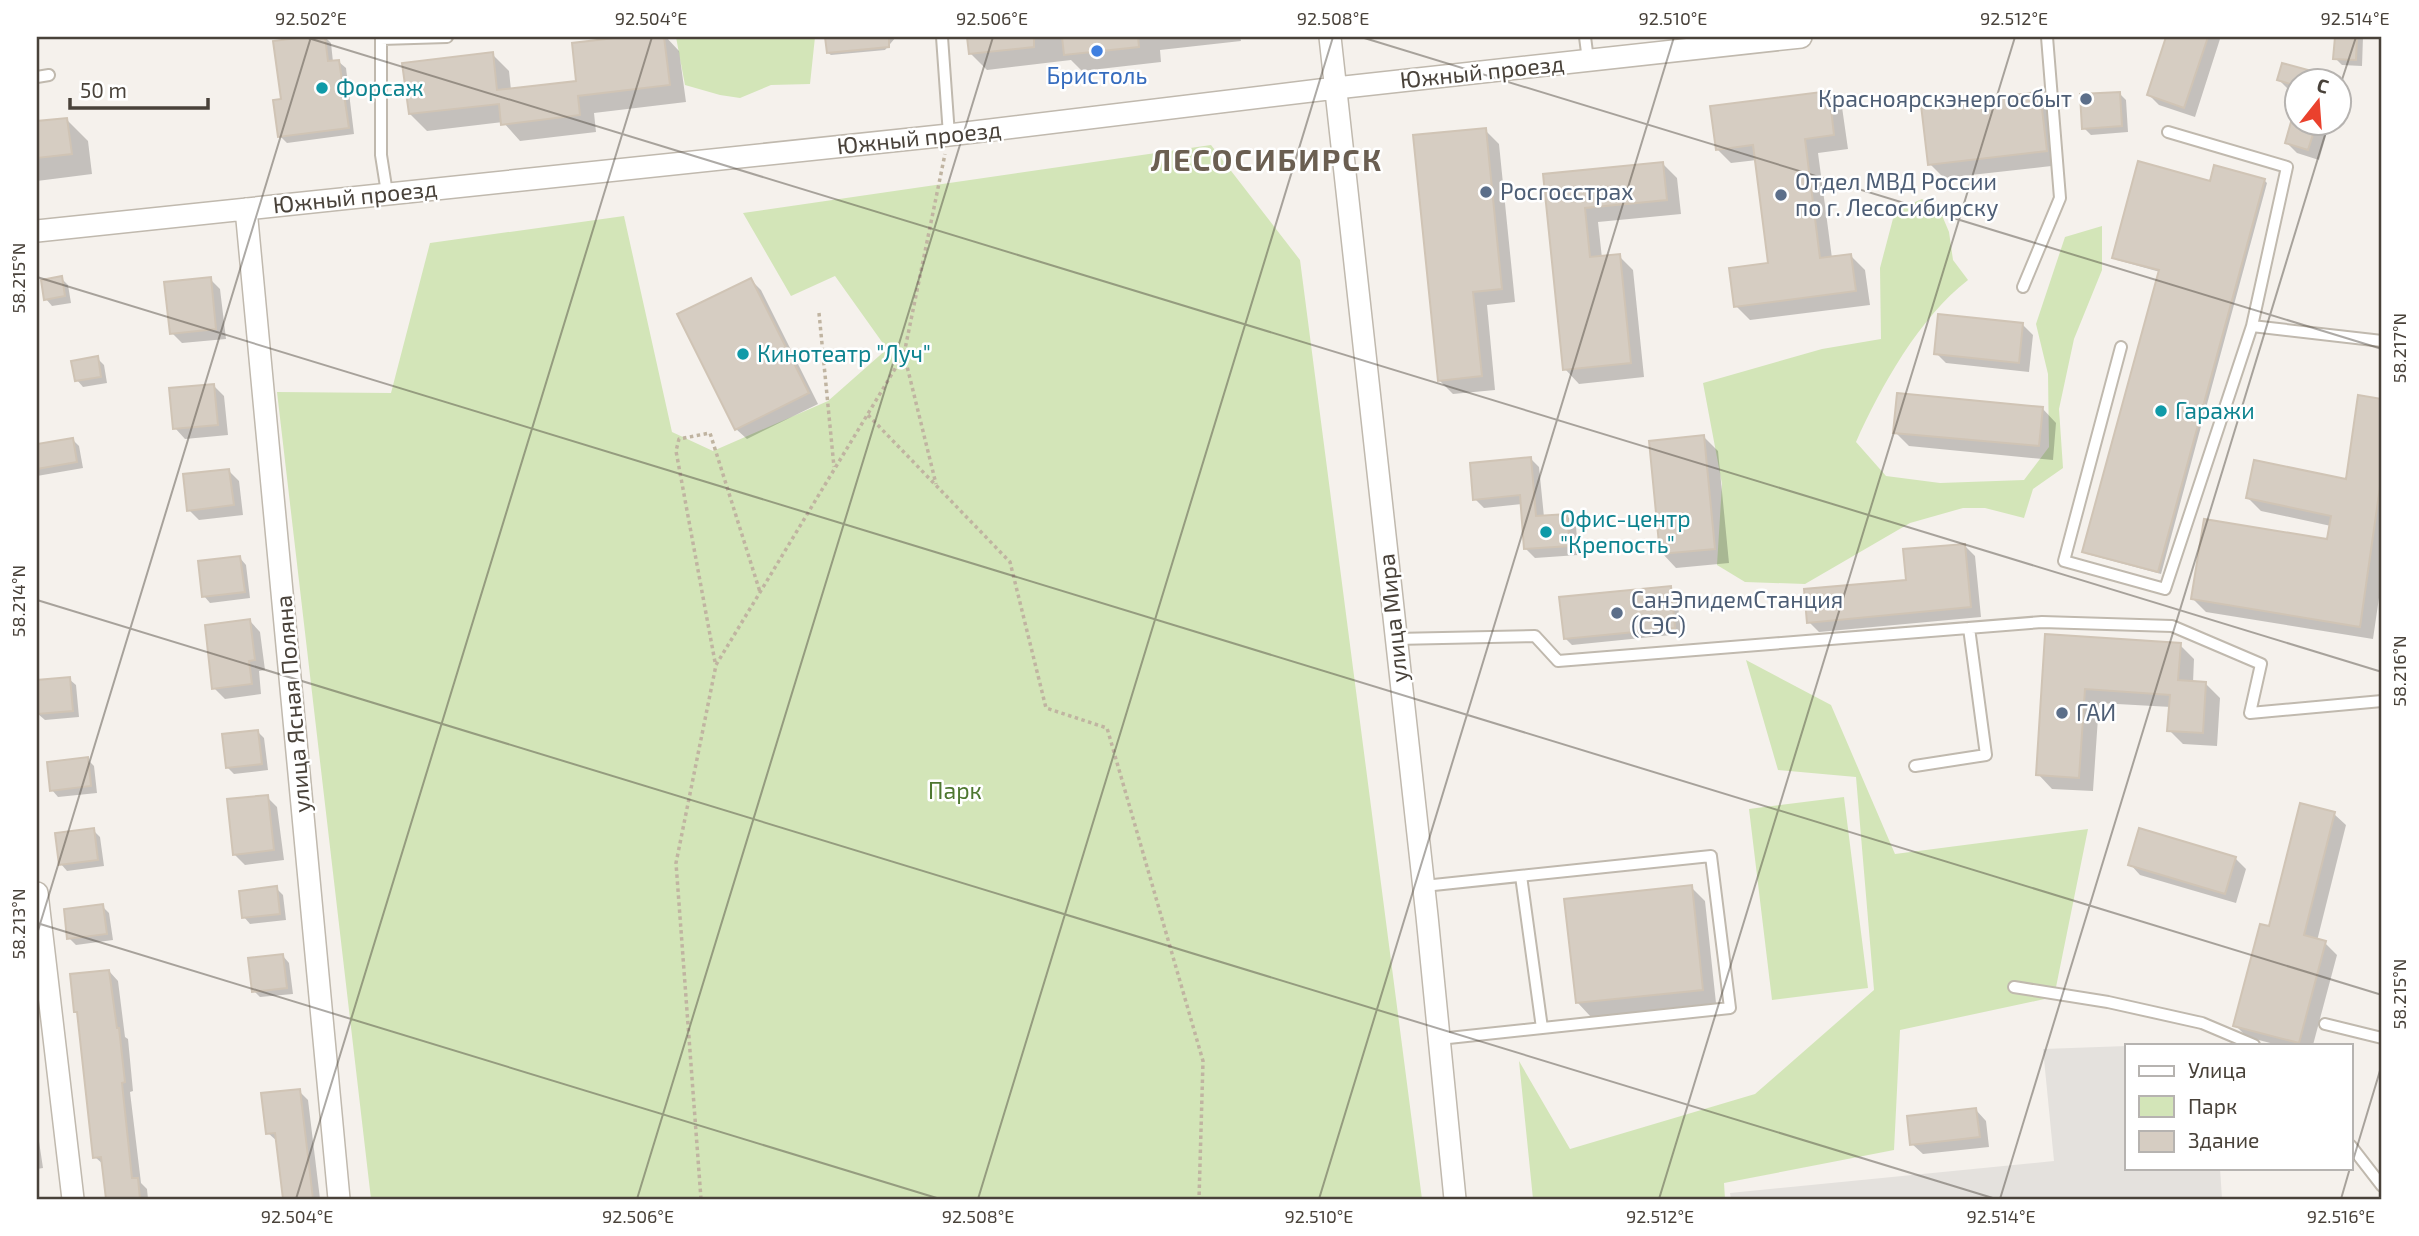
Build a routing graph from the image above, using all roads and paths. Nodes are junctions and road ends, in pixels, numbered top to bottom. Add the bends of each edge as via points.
1 (447, 37) edge
2 (942, 37) edge
3 (1330, 37) edge
4 (1585, 37) edge
5 (1801, 37) edge
6 (2047, 37) edge
7 (1588, 60) junction
8 (49, 75) dead end
9 (37, 77) edge
10 (1336, 89) junction
11 (2168, 132) dead end
12 (949, 135) junction
13 (387, 193) junction
14 (246, 209) junction
15 (37, 231) edge
16 (2024, 287) dead end
17 (819, 313) dead end
18 (2252, 326) junction
19 (2382, 341) edge
20 (2121, 347) dead end
21 (904, 354) junction
22 (868, 414) junction
23 (834, 469) junction
24 (936, 484) junction
25 (760, 592) junction
26 (1969, 628) junction
27 (1395, 639) junction
28 (716, 664) junction
29 (2382, 701) edge
30 (1915, 766) dead end
31 (1521, 876) junction
32 (1424, 886) junction
33 (37, 893) edge
34 (2014, 987) dead end
35 (2325, 1024) dead end
36 (1542, 1028) junction
37 (2382, 1038) edge
38 (1439, 1039) junction
39 (2252, 1044) edge
40 (2352, 1147) edge
41 (2382, 1186) edge
42 (73, 1199) edge
43 (339, 1199) edge
44 (701, 1199) edge
45 (1199, 1199) edge
46 (1455, 1199) edge

1 - 13 lane via 381,39 381,155
2 - 12 lane
3 - 10 street, улица Мира
4 - 7 lane
5 - 7 street, Южный проезд
6 - 16 lane via 2060,198
7 - 10 street, Южный проезд
8 - 9 lane
10 - 12 street, Южный проезд
10 - 27 street, улица Мира
11 - 18 lane via 2287,167
12 - 13 street, Южный проезд
12 - 21 path
13 - 14 street, Южный проезд
14 - 15 street, Южный проезд
14 - 43 street, улица Ясная Поляна
17 - 23 path
18 - 19 lane
18 - 20 lane via 2165,589 2064,561
21 - 22 path
21 - 24 path
22 - 23 path
22 - 24 path
23 - 25 path
24 - 45 path via 1010,562 1046,708 1107,728 1203,1061
25 - 28 path
25 - 28 path via 710,433 679,439 676,451
26 - 27 lane via 1558,661 1535,636
26 - 29 lane via 2042,622 2172,626 2261,664 2249,713
26 - 30 lane via 1986,755
27 - 32 street, улица Мира
28 - 44 path via 676,863
31 - 32 lane
31 - 36 lane
31 - 36 lane via 1711,856 1730,1008
32 - 38 street, улица Мира
33 - 42 street
34 - 39 lane via 2202,1023
35 - 37 lane
36 - 38 lane
38 - 46 street, улица Мира
40 - 41 lane

